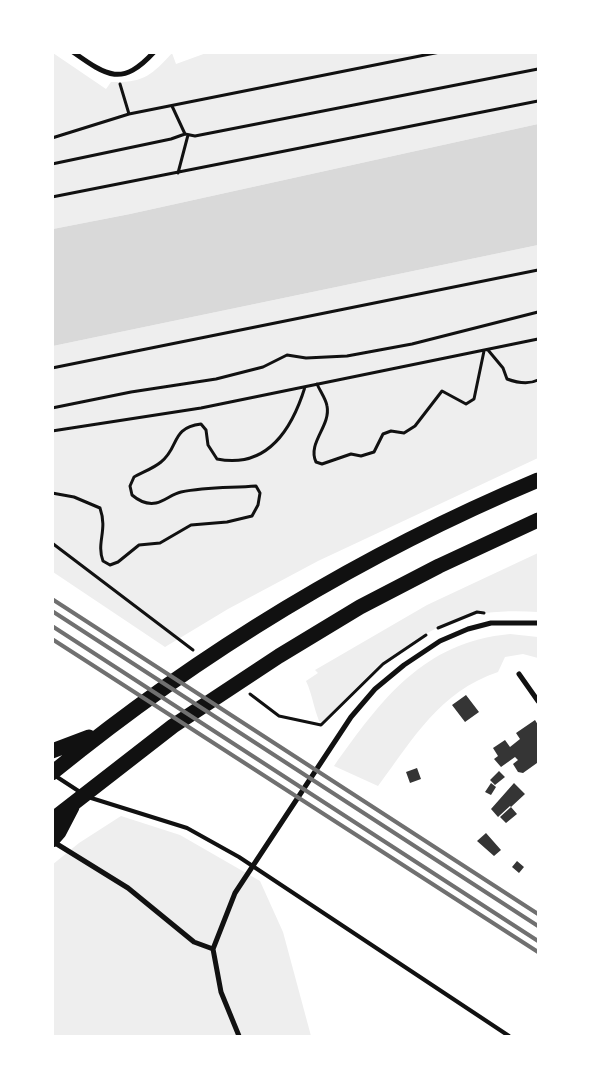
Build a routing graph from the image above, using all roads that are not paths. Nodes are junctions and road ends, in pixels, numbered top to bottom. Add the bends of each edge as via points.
1 (73, 52) edge
2 (154, 52) edge
3 (538, 480) edge
4 (538, 520) edge
5 (538, 623) edge
6 (519, 674) dead end
7 (538, 701) edge
8 (102, 732) junction
9 (52, 751) edge
10 (52, 773) edge
11 (77, 799) junction
12 (52, 820) edge
13 (52, 840) edge
14 (213, 949) junction
15 (239, 1036) edge
16 (510, 1036) edge

1 - 2 street via 98,70 121,76 142,65
3 - 8 highway via 412,538 329,583 246,633
4 - 11 highway via 378,598 279,656 173,726
5 - 14 street via 491,623 468,629 440,641 375,689 358,708 235,893
6 - 7 street
8 - 9 highway
8 - 10 highway
10 - 16 lane via 86,797 187,828 239,857
11 - 12 highway
11 - 13 highway
13 - 14 street via 128,888 194,942
14 - 15 street via 221,992

